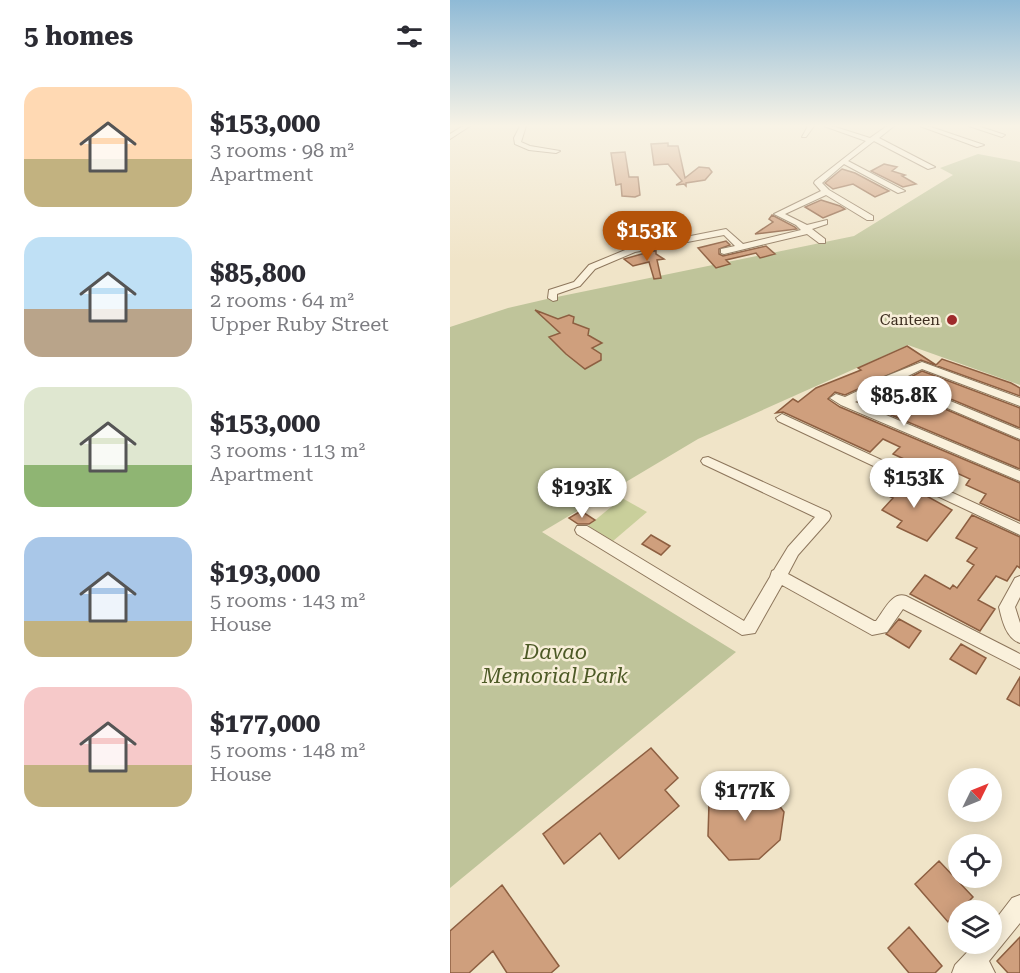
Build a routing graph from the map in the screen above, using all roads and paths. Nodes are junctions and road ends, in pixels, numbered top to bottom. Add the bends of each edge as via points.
1 (831, 171) edge
2 (863, 171) edge
3 (901, 191) dead end
4 (826, 192) junction
5 (870, 218) dead end
6 (824, 222) dead end
7 (806, 230) junction
8 (822, 241) dead end
9 (741, 247) junction
10 (724, 251) dead end
11 (553, 298) dead end
12 (888, 379) junction
13 (1020, 402) edge
14 (782, 418) dead end
15 (1020, 435) edge
16 (708, 461) dead end
17 (1020, 476) edge
18 (582, 530) dead end
19 (1020, 530) edge
20 (777, 575) junction
21 (1020, 582) edge
22 (1020, 636) edge
23 (1020, 662) edge
24 (1020, 906) edge
25 (1002, 928) edge
26 (983, 954) edge
27 (974, 969) edge

1 - 4 street via 819,181
2 - 3 street
4 - 5 street
4 - 7 street via 778,214
6 - 7 street
7 - 8 street
7 - 9 street
9 - 10 street
9 - 11 street via 726,232 639,248 592,267 577,284 552,292
12 - 13 street via 922,365
12 - 15 street
12 - 17 street via 841,400
14 - 19 street
16 - 20 street via 825,516 798,544
18 - 20 street via 744,629 750,626
20 - 23 street via 878,629 900,600
21 - 22 street via 1006,607
24 - 25 street
26 - 27 street

